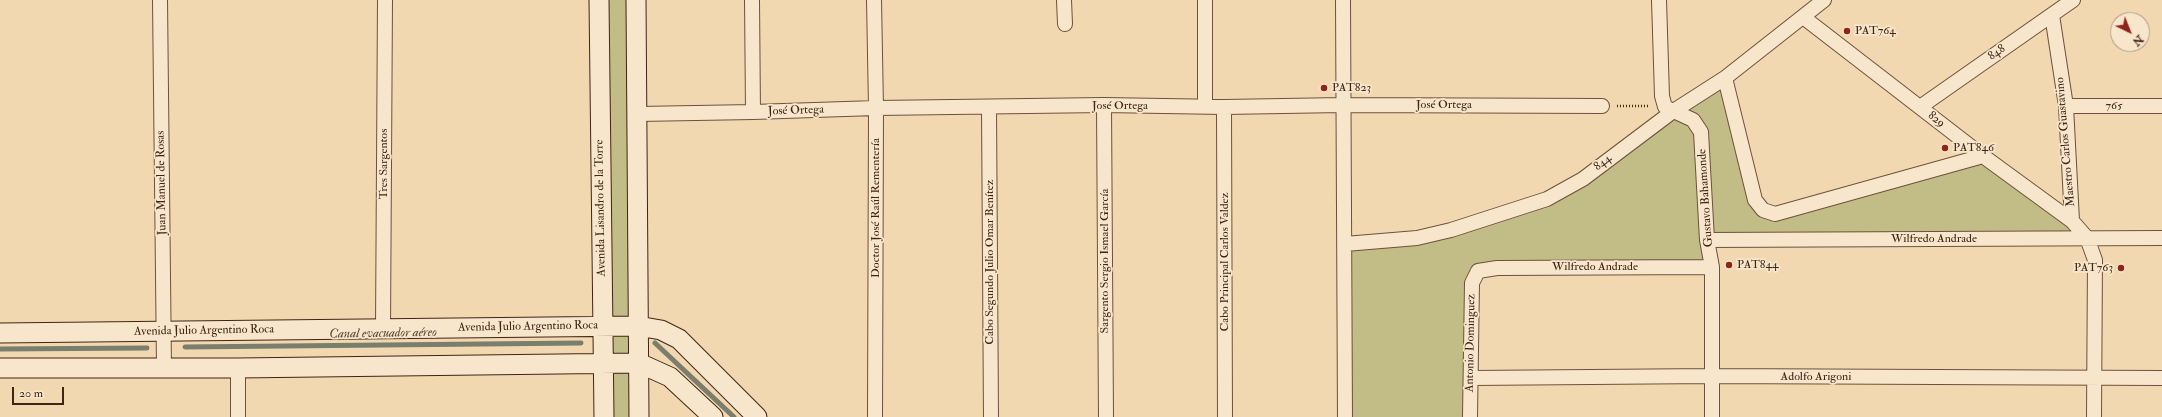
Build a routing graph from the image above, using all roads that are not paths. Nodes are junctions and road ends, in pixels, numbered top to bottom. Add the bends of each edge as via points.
1 (160, 0) edge
2 (385, 0) edge
3 (599, 0) edge
4 (636, 0) edge
5 (752, 0) edge
6 (874, 0) edge
7 (1064, 0) edge
8 (1205, 0) edge
9 (1343, 0) edge
10 (1659, 0) edge
11 (1824, 0) edge
12 (2074, 0) edge
13 (2052, 15) junction
14 (1803, 17) junction
15 (1065, 24) dead end
16 (1725, 78) junction
17 (1104, 105) junction
18 (1342, 105) junction
19 (988, 106) junction
20 (1205, 106) junction
21 (1602, 106) road end
22 (2066, 106) junction
23 (2162, 106) edge
24 (1224, 107) junction
25 (1920, 107) junction
26 (876, 108) junction
27 (1668, 109) junction
28 (753, 112) junction
29 (638, 114) junction
30 (1983, 156) junction
31 (2072, 221) junction
32 (2087, 238) junction
33 (2162, 238) edge
34 (1706, 240) junction
35 (1345, 244) junction
36 (1712, 267) junction
37 (1478, 271) joint
38 (603, 326) junction
39 (638, 326) junction
40 (384, 329) junction
41 (164, 331) junction
42 (0, 333) edge
43 (603, 363) junction
44 (639, 363) junction
45 (164, 367) junction
46 (0, 368) edge
47 (238, 368) junction
48 (1711, 376) junction
49 (1471, 378) junction
50 (2095, 378) junction
51 (2162, 378) edge
52 (238, 417) edge
53 (604, 417) edge
54 (639, 417) edge
55 (713, 417) edge
56 (757, 417) edge
57 (875, 417) edge
58 (991, 417) edge
59 (1106, 417) edge
60 (1226, 417) edge
61 (1345, 417) edge
62 (1470, 417) edge
63 (1712, 417) edge
64 (2094, 417) edge

1 - 41 street, Juan Manuel de Rosas
2 - 40 street, Tres Sargentos
3 - 38 main road, Avenida Lisandro de la Torre
4 - 29 main road
5 - 28 street
6 - 26 street, Doctor José Raúl Rementería
7 - 15 street
8 - 20 street
9 - 18 street
10 - 27 street via 1662,96
11 - 14 street, 844
12 - 13 street, 848
13 - 22 street, Maestro Carlos Guastavino
13 - 25 street, 848
14 - 16 street, 844
14 - 25 street, 829
16 - 27 street, 844
16 - 30 street via 1755,200 1762,210 1775,214
17 - 19 street, José Ortega
17 - 20 street, José Ortega
17 - 59 street, Sargento Sergio Ismael García
18 - 21 street, José Ortega
18 - 24 street, José Ortega
18 - 35 street
19 - 26 street, José Ortega
19 - 58 street, Cabo Segundo Julio Omar Benítez
20 - 24 street, José Ortega
22 - 23 street, 765
22 - 31 street, Maestro Carlos Guastavino
24 - 60 street, Cabo Principal Carlos Valdez
25 - 30 street, 829
26 - 28 street, José Ortega
26 - 57 street, Doctor José Raúl Rementería
27 - 34 street, Gustavo Bahamonde via 1693,120 1701,132
27 - 35 street, 844 via 1583,179 1547,199 1451,230 1417,238
28 - 29 street, José Ortega
29 - 39 main road
30 - 31 street, 829
31 - 32 street, 829
32 - 33 street, Wilfredo Andrade
32 - 34 street, Wilfredo Andrade
32 - 50 street via 2096,260
34 - 36 street, Gustavo Bahamonde
35 - 61 street
36 - 37 street, Wilfredo Andrade via 1497,268
36 - 48 street, Gustavo Bahamonde
37 - 49 street, Antonio Dominguez via 1472,283
38 - 39 main road, Avenida Julio Argentino Roca
38 - 40 main road, Avenida Julio Argentino Roca
38 - 43 main road, Avenida Lisandro de la Torre
39 - 44 main road
39 - 56 main road, Avenida Julio Argentino Roca via 661,330 679,339
40 - 41 main road, Avenida Julio Argentino Roca
41 - 42 main road, Avenida Julio Argentino Roca
41 - 45 street, Juan Manuel de Rosas
43 - 44 main road
43 - 47 main road
43 - 53 main road, Avenida Lisandro de la Torre
44 - 54 main road
44 - 55 main road via 670,377
45 - 46 main road
45 - 47 main road
47 - 52 street
48 - 49 street, Adolfo Arigoni
48 - 50 street, Adolfo Arigoni
48 - 63 street, Gustavo Bahamonde
49 - 62 street, Antonio Dominguez
50 - 51 street, Adolfo Arigoni
50 - 64 street

